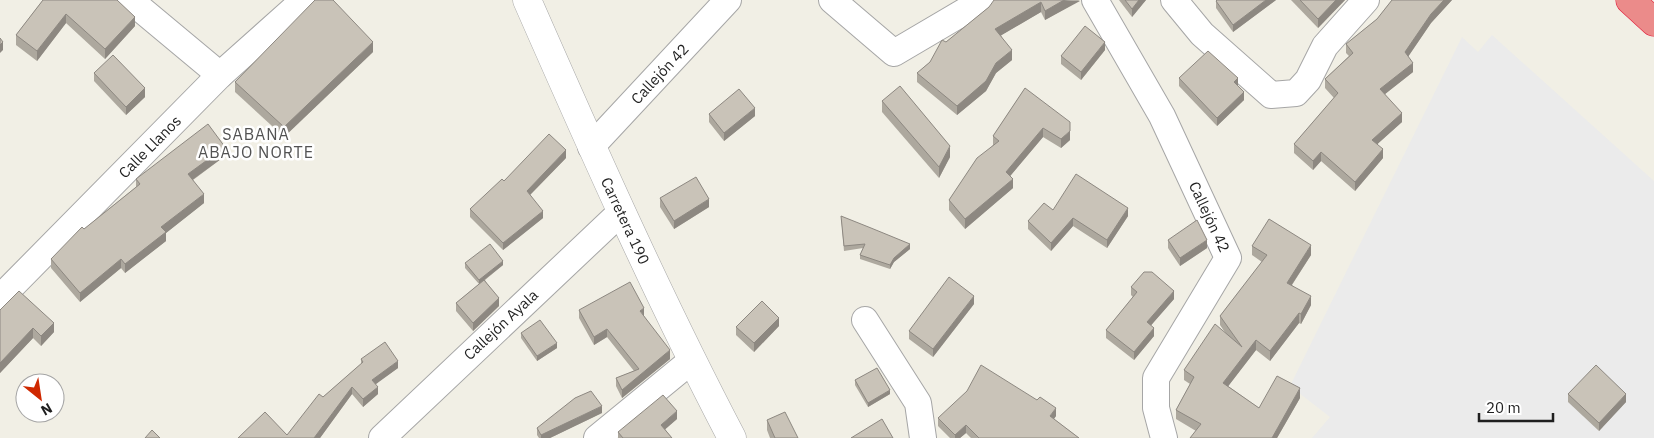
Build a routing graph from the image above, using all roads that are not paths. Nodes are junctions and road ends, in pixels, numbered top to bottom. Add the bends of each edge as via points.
1 (130, 0) edge
2 (304, 0) edge
3 (527, 0) edge
4 (728, 0) edge
5 (832, 0) edge
6 (984, 0) edge
7 (1095, 0) edge
8 (1174, 0) edge
9 (1366, 0) edge
10 (1630, 0) edge
11 (1654, 22) edge
12 (220, 76) junction
13 (591, 147) junction
14 (620, 212) junction
15 (0, 298) edge
16 (865, 320) dead end
17 (692, 361) junction
18 (382, 438) edge
19 (596, 438) edge
20 (732, 438) edge
21 (923, 438) edge
22 (1164, 438) edge

1 - 12 street
2 - 12 street, Calle Llanos
3 - 13 street, Carretera 190
4 - 13 street, Callejón 42
5 - 6 street via 894,53
7 - 22 street, Callejón 42 via 1162,116 1228,258 1156,378 1156,408
8 - 9 street via 1202,34 1271,95 1296,93 1308,80 1325,46
10 - 11 highway
12 - 15 street, Calle Llanos
13 - 14 street, Carretera 190
14 - 17 street, Carretera 190
14 - 18 street, Callejón Ayala
16 - 21 street via 918,403
17 - 19 street
17 - 20 street, Carretera 190

